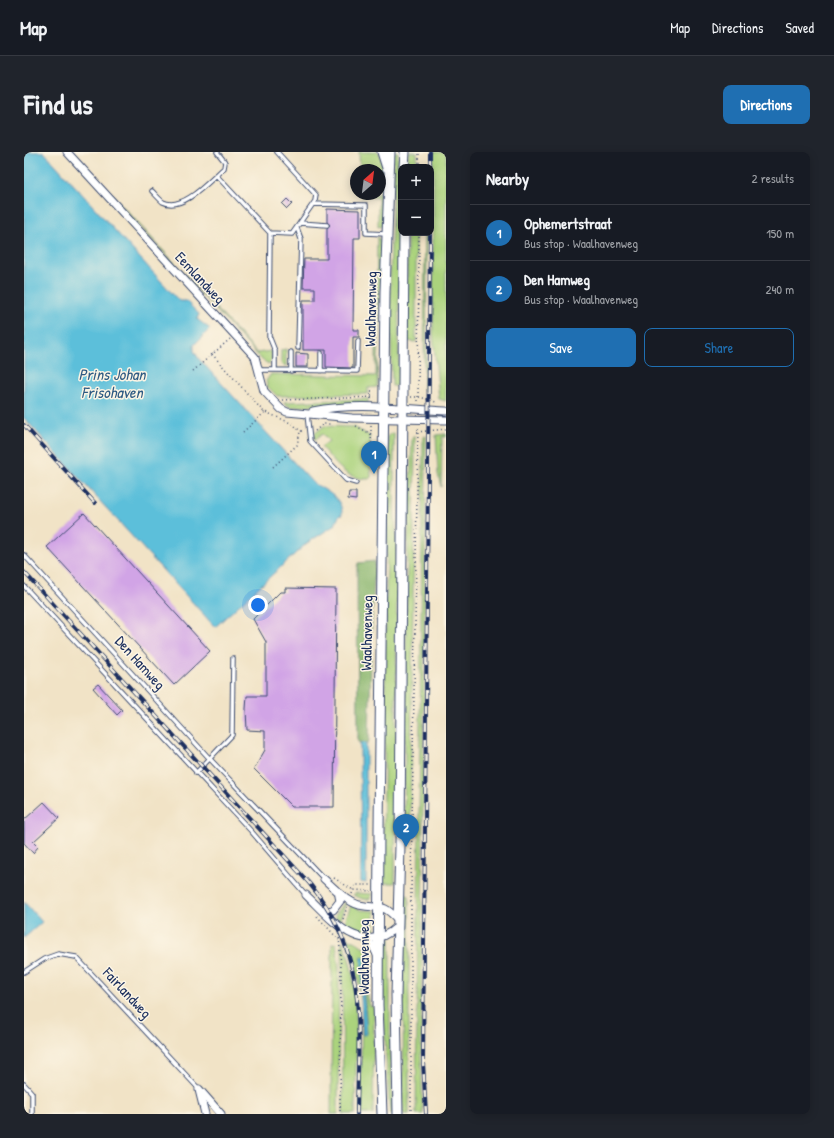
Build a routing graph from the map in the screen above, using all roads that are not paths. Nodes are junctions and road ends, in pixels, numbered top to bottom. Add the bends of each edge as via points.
1 (67, 152) edge
2 (217, 152) edge
3 (276, 152) edge
4 (382, 152) edge
5 (390, 152) edge
6 (404, 152) edge
7 (404, 164) edge
8 (216, 175) junction
9 (390, 180) junction
10 (152, 191) dead end
11 (312, 204) junction
12 (300, 223) junction
13 (327, 225) dead end
14 (297, 228) junction
15 (270, 233) junction
16 (387, 234) junction
17 (404, 236) edge
18 (358, 341) dead end
19 (298, 348) dead end
20 (291, 352) dead end
21 (321, 353) dead end
22 (259, 370) junction
23 (275, 370) junction
24 (292, 370) junction
25 (321, 371) junction
26 (384, 408) junction
27 (403, 409) junction
28 (446, 411) edge
29 (307, 413) junction
30 (384, 419) junction
31 (403, 420) junction
32 (446, 420) edge
33 (356, 483) dead end
34 (24, 555) edge
35 (24, 586) edge
36 (233, 658) dead end
37 (210, 759) junction
38 (196, 773) junction
39 (324, 879) joint
40 (338, 891) junction
41 (306, 895) joint
42 (315, 904) junction
43 (379, 906) junction
44 (398, 923) junction
45 (364, 938) junction
46 (378, 938) junction
47 (378, 957) junction
48 (24, 972) edge
49 (24, 1084) edge
50 (199, 1089) junction
51 (32, 1114) edge
52 (205, 1114) edge
53 (221, 1114) edge
54 (382, 1114) edge
55 (398, 1114) edge

1 - 22 street, Eemlandweg via 235,334 255,357
2 - 8 lane via 225,165
3 - 11 lane via 314,193 316,198
4 - 9 street
5 - 9 street, Waalhavenweg
6 - 7 street
8 - 10 lane via 182,203 164,202
8 - 15 lane
9 - 16 street, Waalhavenweg
11 - 12 lane
11 - 16 lane via 366,205 366,234
12 - 13 lane
12 - 14 lane
14 - 15 lane via 292,234
14 - 19 lane via 300,239
15 - 23 lane via 269,336 275,351
16 - 26 street, Waalhavenweg
17 - 27 street
18 - 25 lane via 357,371
20 - 24 lane
21 - 25 lane
22 - 23 lane
22 - 29 street, Eemlandweg via 263,389 272,400 287,412
23 - 24 lane
24 - 25 lane
26 - 27 street, Eemlandweg
26 - 29 street, Eemlandweg via 323,409
26 - 30 street, Waalhavenweg
27 - 28 street, Eemlandweg
27 - 31 street
29 - 30 street, Eemlandweg
29 - 33 lane via 310,440 346,480
30 - 31 street, Eemlandweg
30 - 43 street, Waalhavenweg
31 - 32 street, Eemlandweg
31 - 44 street
34 - 37 lane, Den Hamweg
35 - 38 lane
36 - 37 lane via 233,731
37 - 38 lane
37 - 39 lane, Den Hamweg
38 - 41 lane via 252,831
39 - 40 street, Den Hamweg
40 - 42 street via 340,901 334,910 325,911
40 - 43 street, Den Hamweg via 360,905
41 - 42 street
42 - 45 street via 340,928
43 - 44 street, Den Hamweg via 390,911
43 - 46 street, Waalhavenweg
44 - 46 street
44 - 55 street
45 - 46 street
45 - 47 street via 373,946
46 - 47 street, Waalhavenweg
47 - 54 street, Waalhavenweg
48 - 50 lane, Fairlandweg via 44,959 58,954 76,957
49 - 51 lane via 32,1093
50 - 52 street, Fairlandweg
50 - 53 street, Fairlandweg

